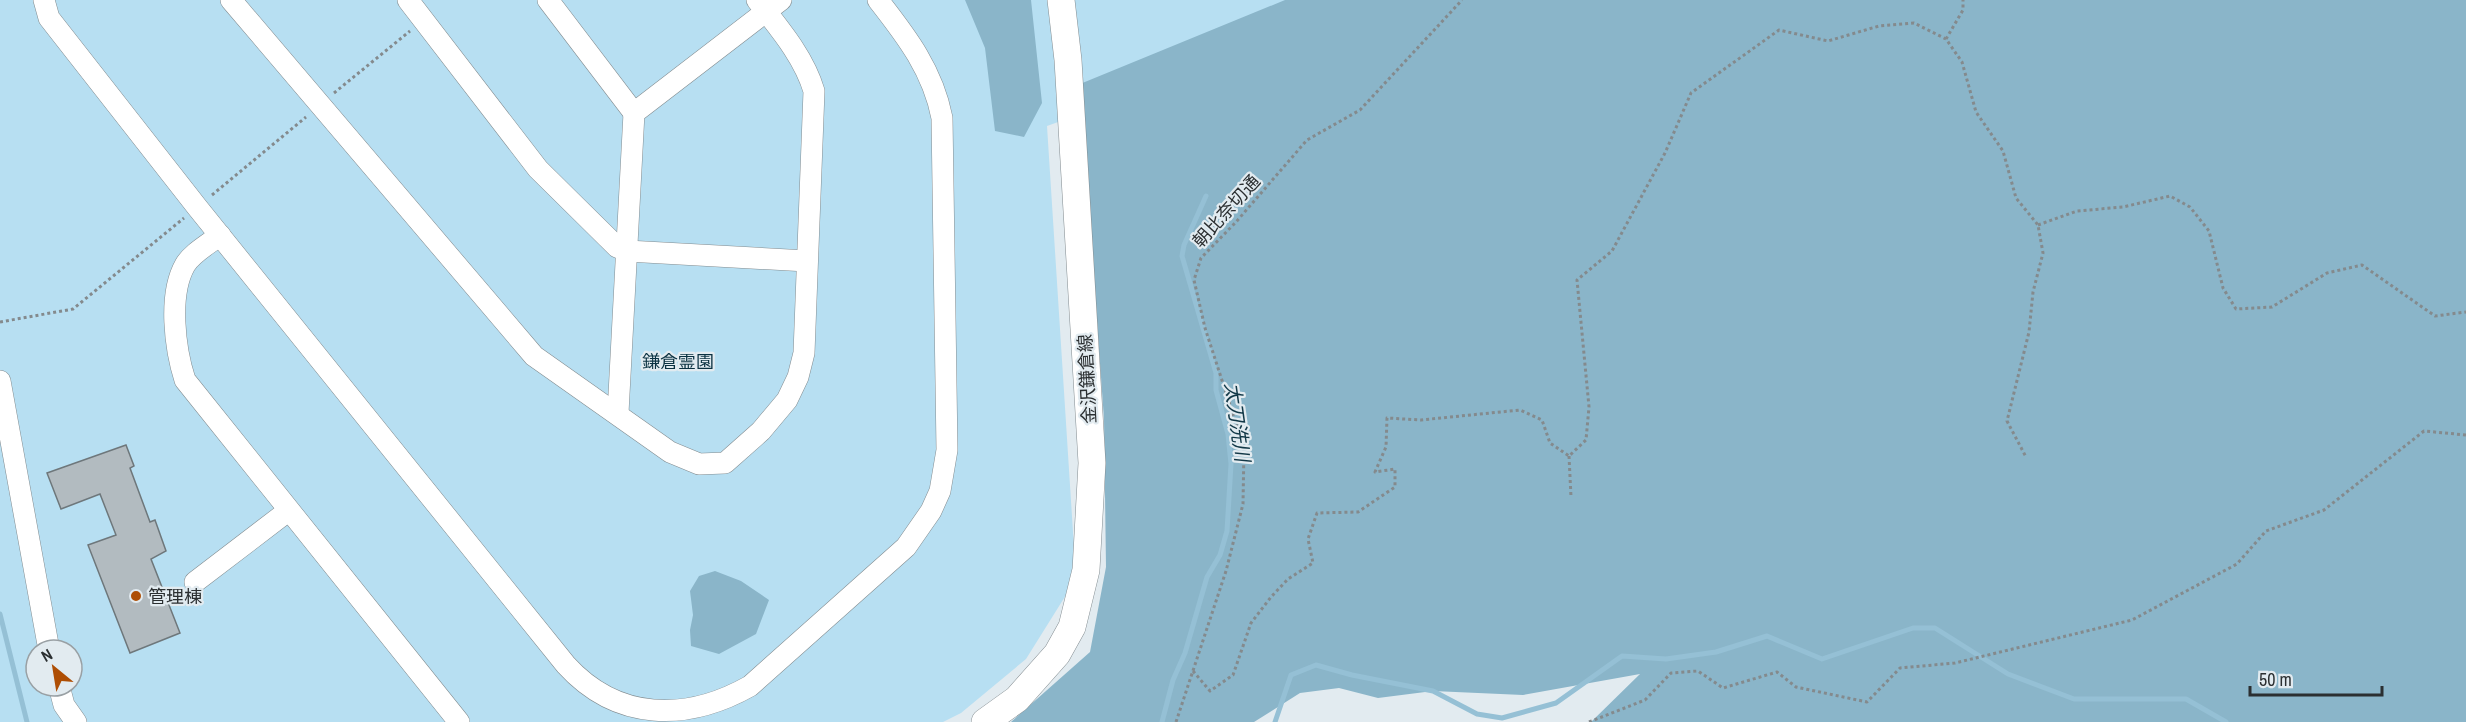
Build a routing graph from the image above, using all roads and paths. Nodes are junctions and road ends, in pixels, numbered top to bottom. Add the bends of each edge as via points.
1 (44, 0) edge
2 (231, 0) edge
3 (408, 0) edge
4 (548, 0) edge
5 (878, 0) edge
6 (1061, 0) edge
7 (1462, 0) edge
8 (1963, 0) edge
9 (768, 4) edge
10 (1946, 39) junction
11 (633, 113) junction
12 (197, 207) junction
13 (2038, 225) junction
14 (220, 235) junction
15 (627, 251) junction
16 (807, 261) junction
17 (2466, 312) edge
18 (0, 322) edge
19 (0, 381) edge
20 (618, 413) junction
21 (2466, 435) edge
22 (1569, 456) junction
23 (2026, 458) dead end
24 (1572, 497) dead end
25 (288, 511) junction
26 (195, 582) dead end
27 (47, 638) edge
28 (1193, 671) junction
29 (62, 698) edge
30 (76, 722) edge
31 (459, 722) edge
32 (985, 722) edge
33 (1176, 722) edge
34 (1589, 722) edge

1 - 12 lane via 49,18
2 - 20 lane via 534,356
3 - 15 lane via 538,170 617,247
4 - 11 lane
5 - 14 lane via 920,56 938,97 942,118 945,470 931,511 906,547 750,686 730,698 682,710 638,709 598,694 580,680
6 - 32 main road, 金沢鎌倉線 via 1092,463 1086,570 1072,627 1057,654 1017,699
7 - 28 path, 朝比奈切通 via 1360,110 1307,140 1201,258 1194,280 1205,328 1244,448 1243,504
8 - 10 path via 1963,10
9 - 11 lane
9 - 16 lane via 809,74 814,91
10 - 13 path via 1962,62 1976,112 2003,152 2016,198
10 - 22 path via 1914,23 1879,26 1828,40 1779,30 1691,93 1665,153 1612,251 1577,280 1589,407 1586,440
11 - 15 lane
12 - 14 lane
12 - 18 path via 74,309
13 - 17 path via 2077,211 2123,207 2170,196 2190,207 2209,231 2223,288 2236,309 2272,307 2327,273 2362,266 2435,316
13 - 23 path via 2043,253 2007,421
14 - 25 lane via 185,264 174,321 181,368 192,389
15 - 16 lane
15 - 20 lane
16 - 20 lane via 804,353 798,377 788,400 725,463 699,464 670,452
19 - 27 lane
21 - 34 path via 2424,431 2324,510 2266,531 2237,564 2132,620 1955,663 1900,668 1867,702 1796,687 1777,672 1723,688 1698,671 1671,673 1645,700
22 - 24 path
22 - 28 path via 1550,443 1542,420 1520,410 1421,420 1387,418 1386,447 1375,472 1395,469 1395,487 1358,512 1317,513 1308,539 1313,563 1288,579 1251,623 1233,675 1210,691
25 - 26 lane
25 - 31 lane
28 - 33 path, 朝比奈切通
29 - 30 lane

